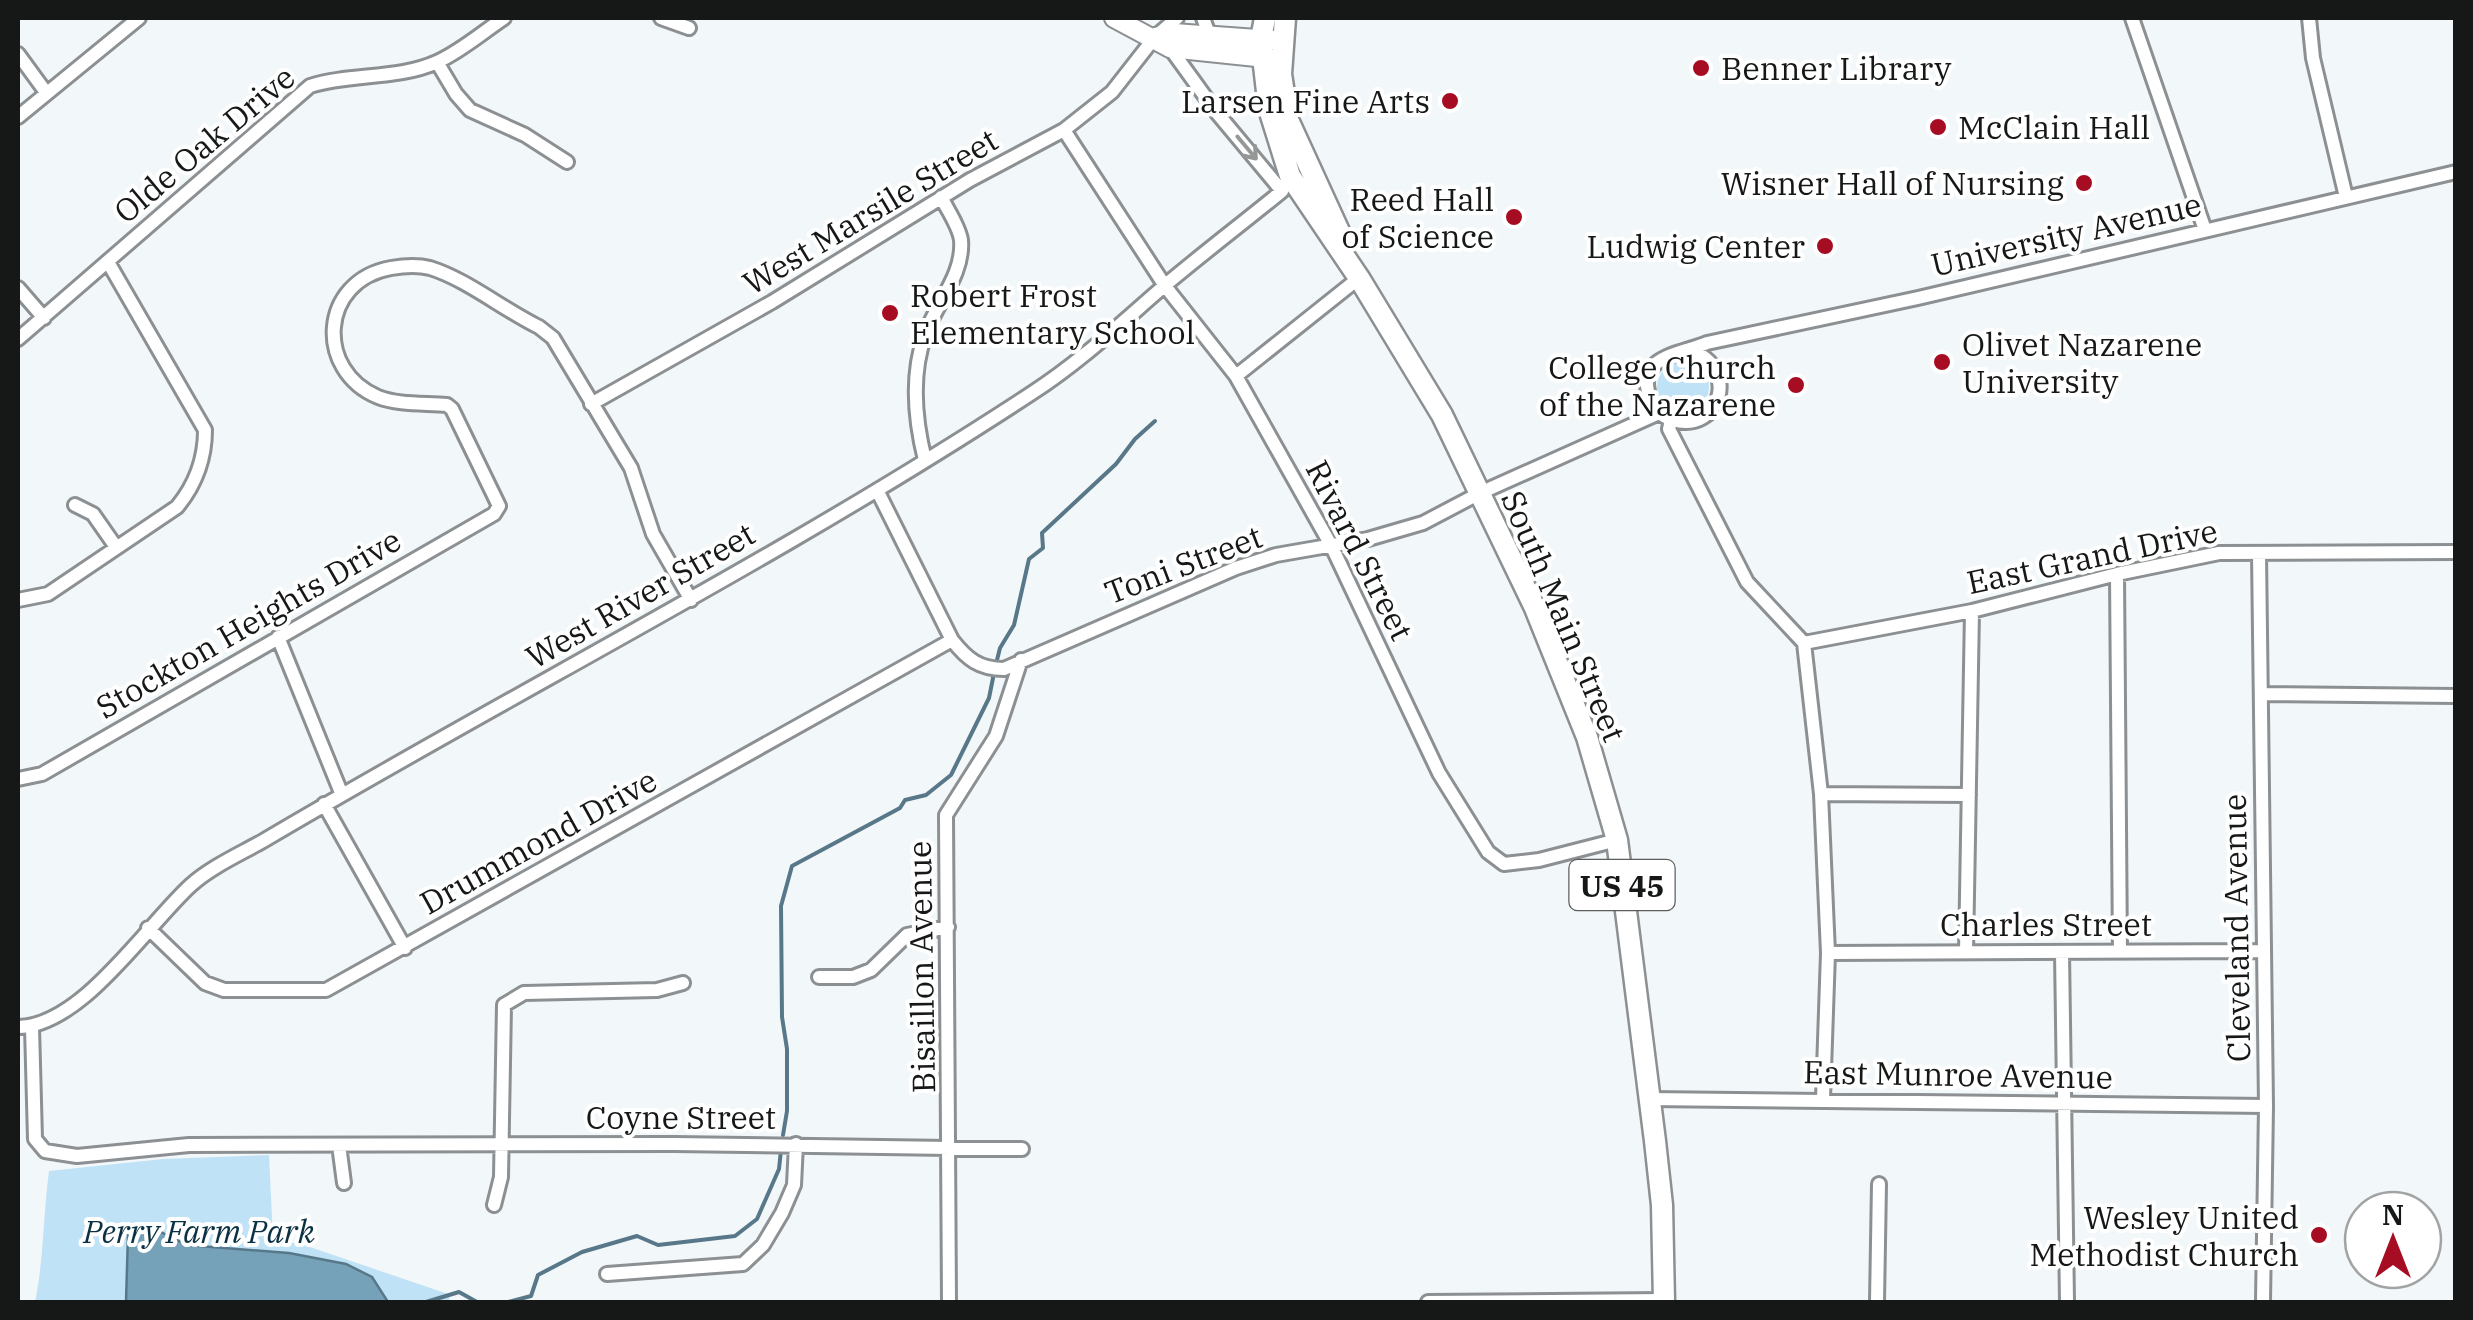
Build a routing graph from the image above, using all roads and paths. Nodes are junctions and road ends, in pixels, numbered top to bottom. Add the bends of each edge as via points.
1 (139, 18) edge
2 (504, 18) edge
3 (661, 18) edge
4 (1114, 18) edge
5 (1177, 18) edge
6 (1285, 18) edge
7 (2132, 18) edge
8 (2309, 18) edge
9 (1206, 26) edge
10 (689, 28) dead end
11 (1162, 43) junction
12 (1270, 43) edge
13 (18, 54) edge
14 (437, 62) junction
15 (45, 91) junction
16 (18, 117) edge
17 (1064, 130) junction
18 (566, 162) dead end
19 (2456, 172) edge
20 (1292, 187) junction
21 (941, 197) junction
22 (2346, 198) junction
23 (2205, 230) junction
24 (108, 262) junction
25 (1359, 278) junction
26 (1165, 286) junction
27 (18, 288) edge
28 (44, 318) junction
29 (18, 339) edge
30 (1690, 350) junction
31 (1236, 376) junction
32 (591, 404) junction
33 (1665, 416) junction
34 (925, 460) junction
35 (877, 490) junction
36 (1480, 494) junction
37 (75, 505) dead end
38 (116, 547) junction
39 (1332, 547) junction
40 (2456, 552) edge
41 (2259, 553) junction
42 (2118, 574) junction
43 (18, 600) edge
44 (691, 600) junction
45 (1972, 611) junction
46 (278, 637) junction
47 (952, 640) junction
48 (1804, 643) junction
49 (1015, 664) junction
50 (2261, 694) junction
51 (2456, 696) edge
52 (18, 778) edge
53 (1821, 794) junction
54 (342, 795) junction
55 (1969, 795) junction
56 (324, 804) junction
57 (1616, 840) junction
58 (948, 927) junction
59 (148, 928) junction
60 (405, 948) junction
61 (2264, 951) junction
62 (1828, 952) junction
63 (1966, 952) junction
64 (2062, 952) junction
65 (2120, 952) junction
66 (819, 978) dead end
67 (684, 983) dead end
68 (25, 1027) edge
69 (1648, 1098) junction
70 (1824, 1098) junction
71 (2064, 1104) junction
72 (2266, 1106) junction
73 (796, 1144) junction
74 (339, 1145) junction
75 (500, 1146) junction
76 (950, 1149) junction
77 (1022, 1149) dead end
78 (344, 1183) dead end
79 (1879, 1184) dead end
80 (494, 1205) dead end
81 (607, 1274) dead end
82 (949, 1302) edge
83 (1428, 1302) edge
84 (1664, 1302) edge
85 (1877, 1302) edge
86 (2067, 1302) edge
87 (2263, 1302) edge

1 - 15 street
2 - 14 street, Olde Oak Drive
3 - 10 street
4 - 11 main road
5 - 11 street, West Marsile Street
6 - 12 main road, US 45
7 - 23 street
8 - 22 street
9 - 11 main road via 1174,33
9 - 12 main road
11 - 12 main road
11 - 17 street, West Marsile Street
11 -> 20 street, South Main Street via 1217,112
12 - 20 main road, South Main Street / US 45 via 1269,109
12 - 25 main road, South Main Street / US 45 via 1288,120
13 - 15 street
14 - 18 street via 470,110
14 - 24 street, Olde Oak Drive via 310,86
15 - 16 street
17 - 21 street, West Marsile Street
17 - 26 street, Rivard Street
19 - 22 street, University Avenue
20 - 25 main road, South Main Street / US 45
20 - 26 street, West River Street
21 - 32 street, West Marsile Street
21 - 34 street via 961,237 958,268 924,336 918,368 916,408
22 - 23 street, University Avenue
23 - 30 street, University Avenue
24 - 28 street, Olde Oak Drive
24 - 38 street via 205,430 194,486 177,507
25 - 31 street
25 - 36 main road, South Main Street / US 45 via 1442,415
26 - 31 street, Rivard Street
26 - 34 street, West River Street via 1091,352
27 - 28 street
28 - 29 street, Olde Oak Drive
30 - 33 street, University Avenue via 1667,354 1651,370 1648,393
30 - 33 street via 1718,372 1719,396 1695,421
31 - 39 street, Rivard Street
32 - 44 street via 631,468 653,534
32 - 46 street, Stockton Heights Drive via 553,338 454,279 402,266 359,278 335,314 339,358 377,396 452,409 499,506
33 - 36 street
33 - 48 street via 1747,582
34 - 35 street, West River Street
35 - 44 street, West River Street
35 - 47 street
36 - 39 street, Toni Street via 1423,523
36 - 57 main road, South Main Street / US 45 via 1588,737
37 - 38 street via 93,514
38 - 43 street via 48,594
39 - 49 street, Toni Street via 1236,568
39 - 57 street, Rivard Street via 1440,774 1488,852 1504,864
40 - 41 street, East Grand Drive
41 - 42 street, East Grand Drive via 2219,553
41 - 50 street, Cleveland Avenue
42 - 45 street, East Grand Drive
42 - 65 street
44 - 54 street, West River Street
45 - 48 street, East Grand Drive
45 - 55 street
46 - 52 street, Stockton Heights Drive via 42,774
46 - 54 street
47 - 49 street via 968,660 990,669
47 - 60 street, Drummond Drive
48 - 53 street
49 - 58 street, Bisaillon Avenue via 996,736 946,815
50 - 51 street
50 - 61 street, Cleveland Avenue
53 - 55 street
53 - 62 street
54 - 56 street, West River Street
55 - 63 street
56 - 59 street, West River Street via 194,881
56 - 60 street
57 - 69 main road, South Main Street / US 45
58 - 66 street via 907,935 871,970 854,977
58 - 76 street, Bisaillon Avenue
59 - 60 street, Drummond Drive via 205,982 224,990 326,990
59 - 68 street, West River Street via 93,991
61 - 65 street, Charles Street
61 - 72 street, Cleveland Avenue
62 - 63 street, Charles Street
62 - 70 street
63 - 64 street, Charles Street
64 - 65 street, Charles Street
64 - 71 street
67 - 75 street via 657,990 524,993 504,1005
68 - 74 street, Coyne Street via 35,1140 44,1151 76,1156 188,1146
69 - 70 street, East Munroe Avenue
69 - 84 main road, South Main Street / US 45 via 1662,1205
70 - 71 street, East Munroe Avenue
71 - 72 street, East Munroe Avenue
71 - 86 street
72 - 87 street, Cleveland Avenue
73 - 75 street, Coyne Street
73 - 76 street, Coyne Street
73 - 81 street via 794,1185 782,1213 743,1264
74 - 75 street, Coyne Street
74 - 78 street
75 - 80 street
76 - 77 street, Coyne Street
76 - 82 street, Bisaillon Avenue
79 - 85 street
83 - 84 street

